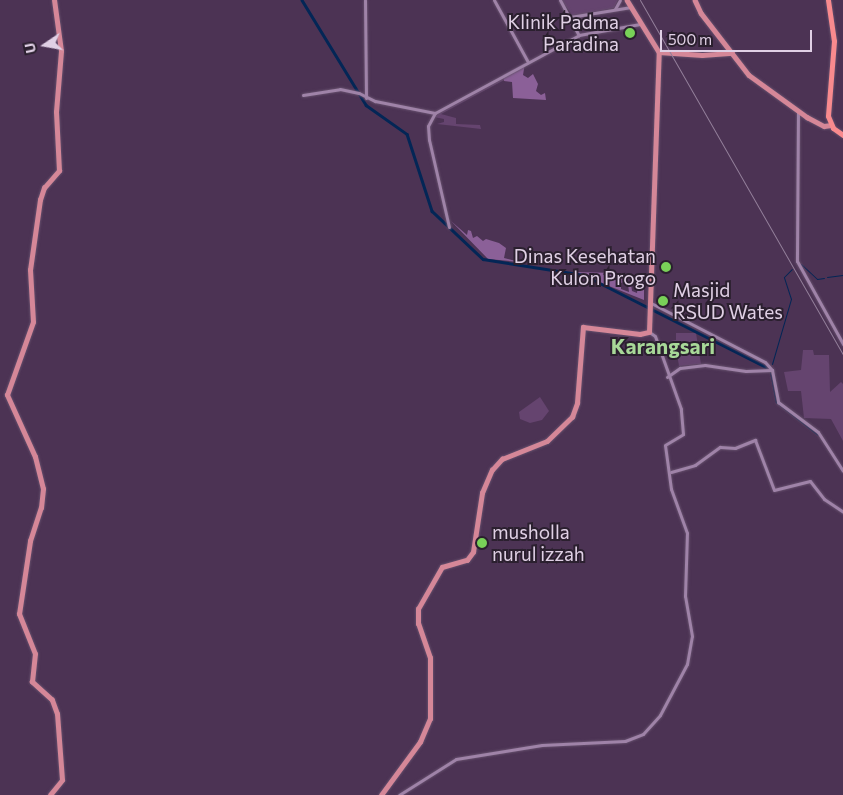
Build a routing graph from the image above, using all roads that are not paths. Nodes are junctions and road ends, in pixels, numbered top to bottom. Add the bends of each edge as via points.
1 (54, 0) edge
2 (365, 0) edge
3 (494, 0) edge
4 (560, 0) edge
5 (620, 0) edge
6 (626, 0) edge
7 (696, 0) edge
8 (828, 0) edge
9 (631, 7) junction
10 (615, 10) junction
11 (570, 17) junction
12 (640, 24) junction
13 (579, 35) junction
14 (732, 53) junction
15 (658, 54) junction
16 (528, 62) junction
17 (302, 95) dead end
18 (366, 98) junction
19 (798, 111) junction
20 (435, 113) junction
21 (831, 125) junction
22 (843, 136) edge
23 (449, 227) dead end
24 (651, 305) junction
25 (649, 332) junction
26 (843, 344) edge
27 (772, 370) junction
28 (667, 377) junction
29 (843, 471) edge
30 (671, 472) junction
31 (843, 512) edge
32 (50, 795) edge
33 (381, 795) edge
34 (399, 795) edge

1 - 32 main road via 61,55 56,112 59,173 47,184 40,200 30,262 33,322 7,395 35,457 43,489 41,508 30,541 19,614 35,654 32,682 52,700 57,714 63,775 61,783
2 - 18 street
3 - 16 street
4 - 11 street
5 - 10 street
6 - 9 main road
7 - 14 main road via 701,13
8 - 21 highway via 834,41 828,110
9 - 10 street
9 - 12 main road
10 - 11 street
11 - 13 street
12 - 13 street
12 - 15 main road
13 - 16 street
14 - 15 main road
14 - 19 main road via 749,75
15 - 24 main road
16 - 20 street
17 - 18 street via 337,89
18 - 20 street
19 - 21 main road via 822,125
19 - 26 street via 797,261
20 - 23 street via 428,126 428,135
21 - 22 highway
24 - 25 main road
24 - 27 street via 765,362
25 - 28 street via 654,336
25 - 33 main road via 640,334 582,327 577,399 572,417 547,441 502,459 492,470 482,492 473,552 467,560 442,567 418,609 418,624 430,658 430,719 425,734
27 - 28 street via 746,371 705,365 680,368
27 - 29 street via 778,402 818,432
28 - 30 street via 680,403 684,431 665,445
30 - 31 street via 695,465 720,447 735,448 755,440 774,490 810,481 824,499
30 - 34 street via 671,489 687,533 685,596 692,644 687,664 654,723 643,734 625,741 553,744 468,756 445,765

